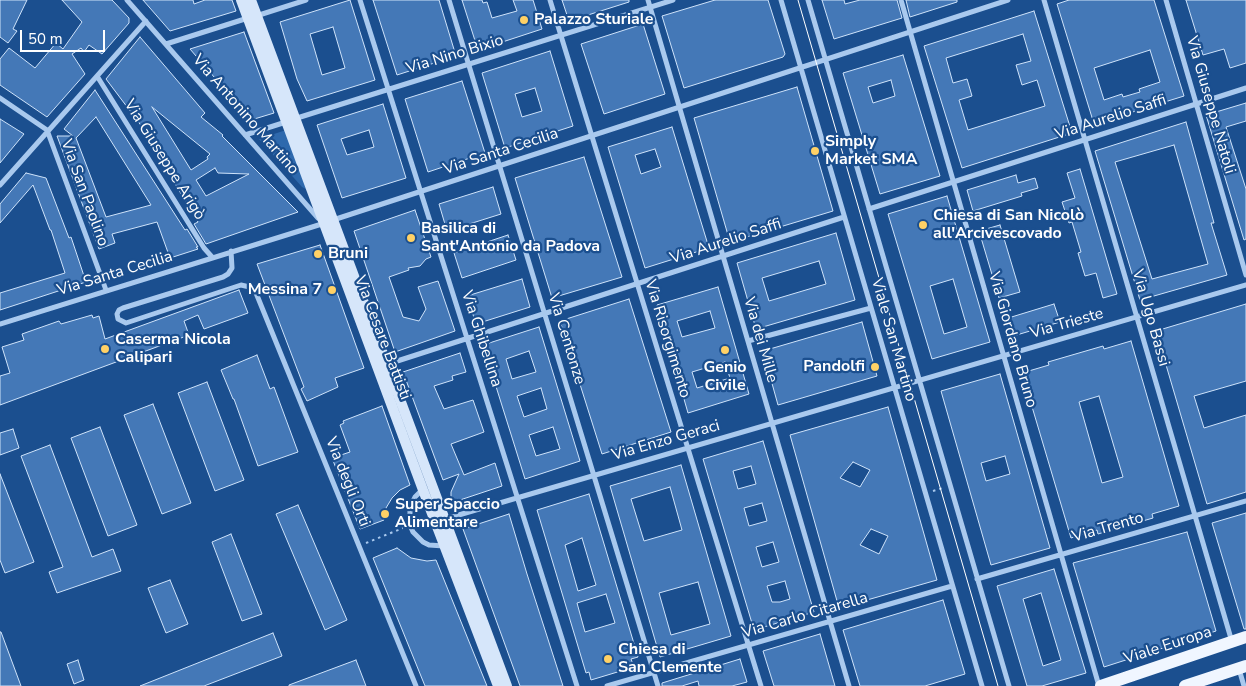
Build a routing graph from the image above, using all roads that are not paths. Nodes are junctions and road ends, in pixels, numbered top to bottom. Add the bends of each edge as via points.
1 (128, 0) edge
2 (241, 0) edge
3 (251, 0) edge
4 (306, 0) edge
5 (360, 0) edge
6 (449, 0) edge
7 (550, 0) edge
8 (648, 0) edge
9 (673, 0) edge
10 (781, 0) edge
11 (808, 0) edge
12 (901, 0) edge
13 (1008, 0) edge
14 (1044, 0) edge
15 (1166, 0) edge
16 (650, 7) junction
17 (252, 17) junction
18 (146, 21) junction
19 (910, 32) junction
20 (560, 35) junction
21 (166, 44) junction
22 (826, 59) junction
23 (469, 64) junction
24 (800, 68) junction
25 (96, 76) junction
26 (1246, 88) edge
27 (389, 90) junction
28 (0, 98) edge
29 (1196, 104) junction
30 (679, 107) junction
31 (291, 120) junction
32 (47, 130) junction
33 (246, 135) junction
34 (591, 136) junction
35 (1085, 140) junction
36 (500, 165) junction
37 (954, 182) junction
38 (0, 185) edge
39 (421, 191) junction
40 (869, 209) junction
41 (844, 217) junction
42 (334, 220) junction
43 (323, 223) junction
44 (230, 252) junction
45 (723, 256) junction
46 (212, 257) junction
47 (1246, 275) edge
48 (637, 284) junction
49 (1246, 285) edge
50 (106, 290) junction
51 (871, 308) junction
52 (545, 313) junction
53 (1137, 317) junction
54 (0, 324) edge
55 (467, 338) junction
56 (748, 341) junction
57 (1004, 356) junction
58 (388, 364) junction
59 (919, 380) junction
60 (894, 388) junction
61 (772, 423) junction
62 (687, 448) junction
63 (594, 475) junction
64 (423, 490) junction
65 (518, 498) junction
66 (1246, 501) edge
67 (1195, 516) junction
68 (445, 519) junction
69 (444, 546) junction
70 (1061, 554) junction
71 (977, 579) junction
72 (952, 586) junction
73 (830, 622) junction
74 (1246, 637) edge
75 (1232, 642) junction
76 (748, 645) junction
77 (1243, 667) edge
78 (654, 672) junction
79 (416, 686) edge
80 (498, 686) edge
81 (507, 686) edge
82 (577, 686) edge
83 (607, 686) edge
84 (658, 686) edge
85 (760, 686) edge
86 (849, 686) edge
87 (982, 686) edge
88 (1009, 686) edge
89 (1100, 686) edge
90 (1185, 686) edge
91 (1244, 686) edge

1 - 18 street, Via Antonino Martino
2 - 17 main road, Via Cesare Battisti
3 - 17 main road, Via Cesare Battisti
4 - 17 street
5 - 27 street, Via Ghibellina
6 - 23 street, Via Centonze
7 - 20 street, Via Risorgimento
8 - 16 street, Via dei Mille
9 - 16 street, Via Nino Bixio
10 - 24 street, Viale San Martino
11 - 22 street, Viale San Martino
12 - 19 street, Via Giordano Bruno
13 - 19 street, Via Santa Cecilia
14 - 35 street, Via Ugo Bassi
15 - 29 street, Via Giuseppe Natoli
16 - 20 street, Via Nino Bixio
16 - 30 street, Via dei Mille
17 - 21 street
17 - 31 main road, Via Cesare Battisti
18 - 21 street, Via Antonino Martino
18 - 25 street
19 - 22 street, Via Santa Cecilia
19 - 37 street, Via Giordano Bruno
20 - 23 street, Via Nino Bixio
20 - 34 street, Via Risorgimento
21 - 33 street, Via Antonino Martino
22 - 24 street, Via Santa Cecilia
22 - 40 street, Viale San Martino
23 - 27 street, Via Nino Bixio
23 - 36 street, Via Centonze
24 - 30 street, Via Santa Cecilia
24 - 41 street, Viale San Martino
25 - 32 street
25 - 46 street, Via Giuseppe Arigò
26 - 29 street, Via Aurelio Saffi
27 - 31 street, Via Nino Bixio
27 - 39 street, Via Ghibellina
28 - 32 street, Via San Paolino
29 - 35 street, Via Aurelio Saffi
29 - 47 street, Via Giuseppe Natoli
30 - 34 street, Via Santa Cecilia
30 - 45 street, Via dei Mille
31 - 33 street, Via Nino Bixio
31 - 42 main road, Via Cesare Battisti
31 - 43 main road, Via Cesare Battisti
32 - 38 street
32 - 50 street, Via San Paolino
33 - 43 street, Via Antonino Martino
34 - 36 street, Via Santa Cecilia
34 - 48 street, Via Risorgimento
35 - 37 street, Via Aurelio Saffi
35 - 53 street, Via Ugo Bassi
36 - 39 street, Via Santa Cecilia
36 - 52 street, Via Centonze
37 - 40 street, Via Aurelio Saffi
37 - 57 street, Via Giordano Bruno
39 - 42 street, Via Santa Cecilia
39 - 55 street, Via Ghibellina
40 - 59 street, Viale San Martino
41 - 45 street, Via Aurelio Saffi
41 - 51 street, Viale San Martino
42 - 43 street, Via Santa Cecilia
42 - 58 main road, Via Cesare Battisti
43 - 44 street, Via Santa Cecilia
43 - 64 main road, Via Cesare Battisti
44 - 46 street, Via Santa Cecilia
44 - 79 street, Via degli Orti via 232,268 228,274 123,308 116,314 118,320 126,323 241,285 254,288
45 - 48 street, Via Aurelio Saffi
45 - 56 street, Via dei Mille
46 - 50 street, Via Santa Cecilia
48 - 52 street, Via Aurelio Saffi
48 - 62 street, Via Risorgimento
49 - 53 street, Via Trieste
50 - 54 street, Via Santa Cecilia
51 - 56 street
51 - 60 street, Viale San Martino
52 - 55 street, Via Aurelio Saffi
52 - 63 street, Via Centonze
53 - 57 street, Via Trieste
53 - 67 street, Via Ugo Bassi
55 - 58 street, Via Aurelio Saffi
55 - 65 street, Via Ghibellina
56 - 61 street, Via dei Mille
57 - 59 street, Via Trieste
57 - 70 street, Via Giordano Bruno
58 - 68 main road, Via Cesare Battisti
59 - 60 street, Via Trieste
59 - 71 street, Viale San Martino
60 - 61 street, Via Enzo Geraci
60 - 72 street, Viale San Martino
61 - 62 street, Via Enzo Geraci
61 - 73 street, Via dei Mille
62 - 63 street, Via Enzo Geraci
62 - 76 street, Via Risorgimento
63 - 65 street, Via Enzo Geraci
63 - 78 street, Via Centonze
64 - 69 main road, Via Cesare Battisti
64 - 69 street via 410,507 410,525 423,542
65 - 68 street, Via Enzo Geraci
65 - 82 street, Via Ghibellina
66 - 67 street, Via Trento
67 - 70 street, Via Trento
67 - 75 street, Via Ugo Bassi
68 - 81 main road, Via Cesare Battisti
69 - 80 main road, Via Cesare Battisti
70 - 71 street, Via Trento
70 - 89 street, Via Giordano Bruno
71 - 88 street, Viale San Martino
72 - 73 street, Via Carlo Citarella
72 - 87 street, Viale San Martino
73 - 76 street, Via Carlo Citarella
73 - 86 street, Via dei Mille
74 - 75 main road, Viale Europa
75 - 89 main road, Viale Europa
76 - 78 street, Via Carlo Citarella
76 - 85 street, Via Risorgimento
77 - 90 main road
77 - 91 street
78 - 83 street, Via Carlo Citarella
78 - 84 street, Via Centonze

